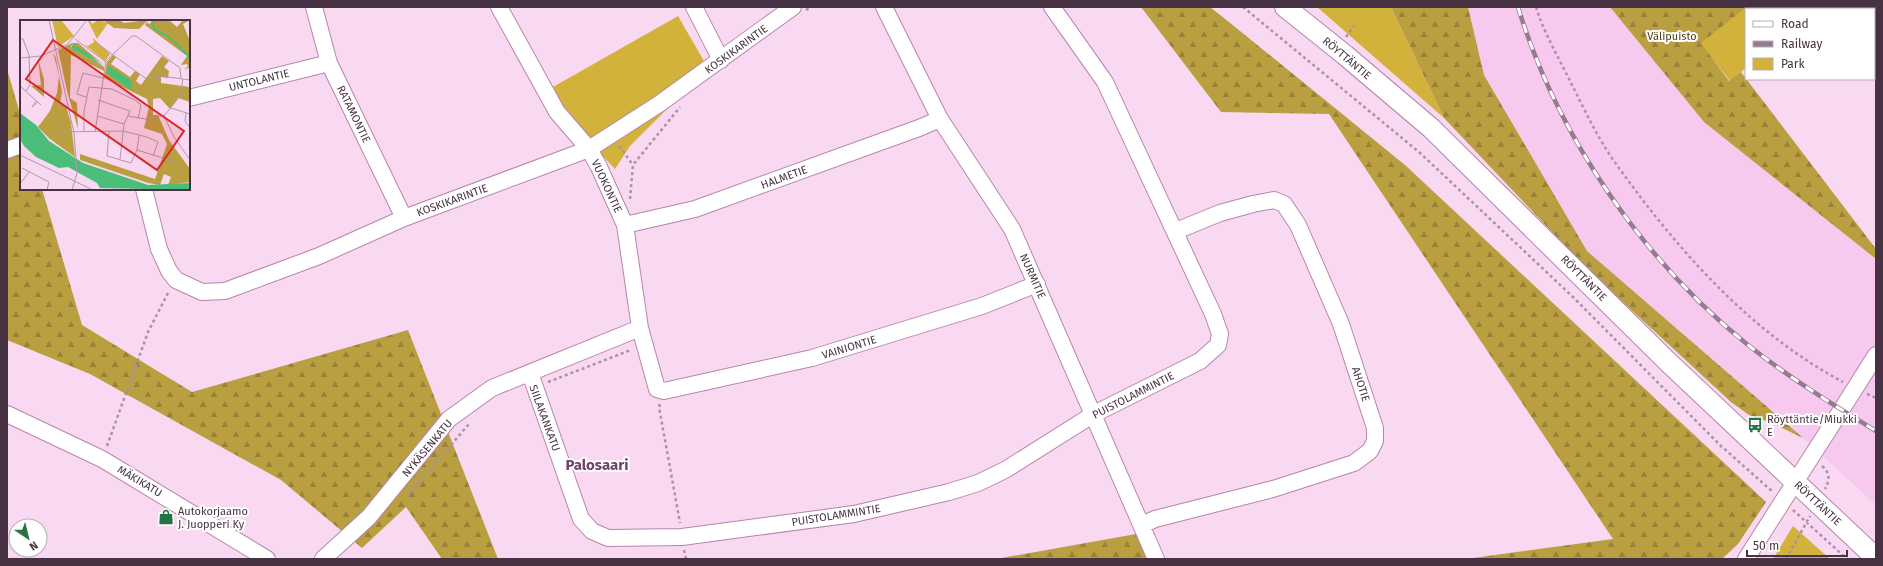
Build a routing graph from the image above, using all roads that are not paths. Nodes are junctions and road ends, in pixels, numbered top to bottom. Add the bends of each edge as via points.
1 (314, 7) edge
2 (499, 7) edge
3 (694, 7) edge
4 (884, 7) edge
5 (1052, 7) edge
6 (1285, 7) edge
7 (798, 10) edge
8 (721, 60) junction
9 (329, 63) junction
10 (190, 98) edge
11 (940, 119) junction
12 (20, 145) edge
13 (589, 149) junction
14 (7, 150) edge
15 (144, 190) edge
16 (404, 218) junction
17 (630, 223) junction
18 (1176, 231) junction
19 (1037, 284) junction
20 (640, 328) junction
21 (1876, 355) edge
22 (532, 380) junction
23 (660, 390) joint
24 (7, 414) edge
25 (1094, 414) junction
26 (1795, 482) junction
27 (1142, 525) junction
28 (682, 537) joint
29 (1876, 558) edge
30 (267, 559) edge
31 (323, 559) edge
32 (1156, 559) edge
33 (1746, 559) edge

1 - 9 street, RATAMONTIE
2 - 13 street, VUOKONTIE via 557,112
3 - 8 street
4 - 11 street, NURMITIE
5 - 18 street, PUISTOLAMMINTIE via 1105,82
6 - 26 street, RÖYTTÄNTIE via 1430,128 1668,362
7 - 8 street, KOSKIKARINTIE
8 - 13 street, KOSKIKARINTIE
9 - 10 street, UNTOLANTIE
9 - 16 street, RATAMONTIE
11 - 17 street, HALMETIE via 695,209
11 - 19 street, NURMITIE via 1012,229
12 - 14 street
13 - 16 street, KOSKIKARINTIE
13 - 17 street, VUOKONTIE
15 - 16 street, KOSKIKARINTIE via 159,250 169,270 176,280 202,292 225,291 319,256
17 - 20 street, VUOKONTIE
18 - 25 street, PUISTOLAMMINTIE via 1213,314 1220,334 1218,345 1200,361
18 - 27 street, AHOTIE via 1220,213 1253,204 1274,200 1284,204 1298,225 1341,324 1376,428 1375,441 1370,451 1354,463 1273,489 1155,519
19 - 23 street, VAINIONTIE via 982,306 812,358
19 - 25 street, NURMITIE
20 - 22 street, NYKÄSENKATU
20 - 23 street, VUOKONTIE
21 - 26 street via 1813,458
22 - 28 street, SIILAKANKATU via 582,519 592,531 608,538
22 - 31 street, NYKÄSENKATU via 492,388 450,419 369,517
24 - 30 street, MÄKIKATU via 102,458
25 - 27 street, NURMITIE
25 - 28 street, PUISTOLAMMINTIE via 1005,470 978,483 949,492 854,514
26 - 29 street, RÖYTTÄNTIE
26 - 33 street
27 - 32 street, NURMITIE

